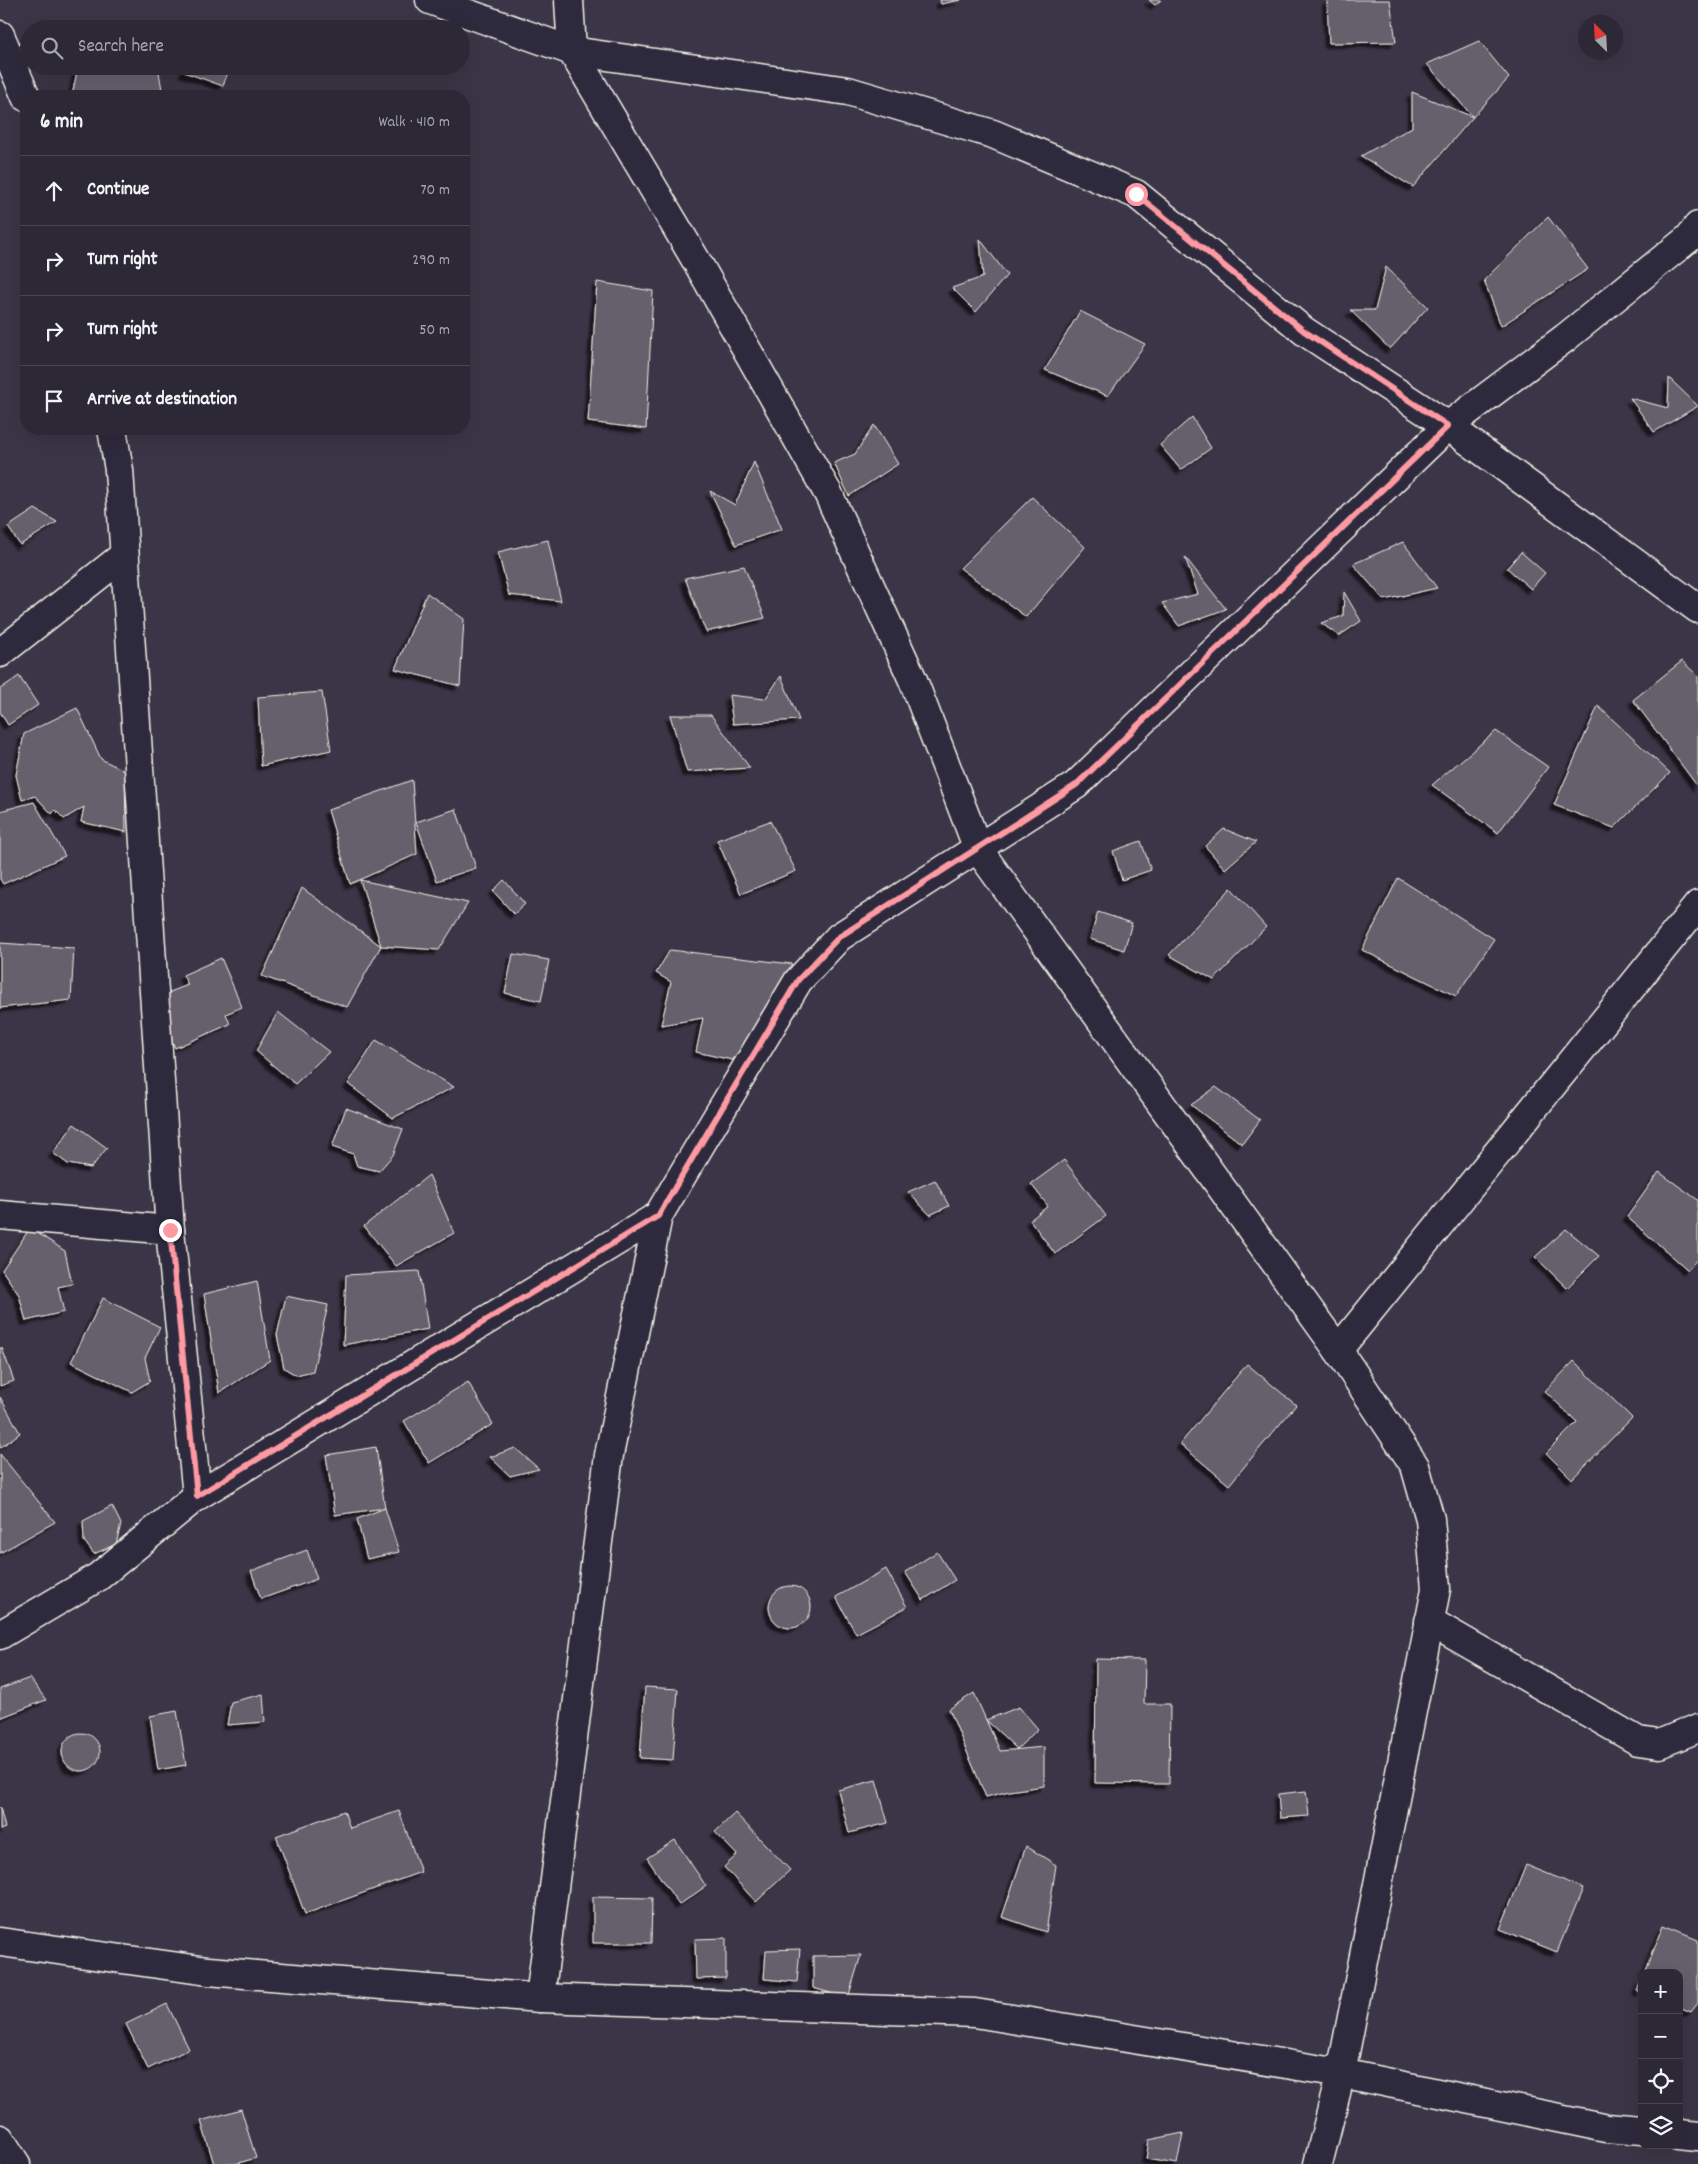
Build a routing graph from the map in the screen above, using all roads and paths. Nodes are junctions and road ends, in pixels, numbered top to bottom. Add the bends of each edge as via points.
1 (430, 0) edge
2 (569, 0) edge
3 (0, 35) edge
4 (572, 51) junction
5 (23, 90) edge
6 (1698, 226) edge
7 (1448, 426) junction
8 (113, 435) edge
9 (123, 556) junction
10 (1698, 609) edge
11 (0, 653) edge
12 (978, 849) junction
13 (1698, 905) edge
14 (0, 1215) edge
15 (658, 1216) junction
16 (170, 1230) junction
17 (1338, 1350) junction
18 (197, 1496) junction
19 (1429, 1621) junction
20 (0, 1635) edge
21 (1698, 1728) edge
22 (0, 1942) edge
23 (540, 1998) junction
24 (1341, 2073) junction
25 (1638, 2131) edge
26 (1683, 2134) edge
27 (1698, 2136) edge
28 (0, 2138) edge
29 (16, 2164) edge
30 (1318, 2164) edge

1 - 4 street
2 - 4 street
3 - 5 street
4 - 7 street via 848,91 992,134 1136,194 1304,331
4 - 12 street via 700,267 828,493 913,680
6 - 7 street via 1689,238 1565,338
7 - 10 street
7 - 12 street via 1076,785
8 - 9 street via 119,470
9 - 11 street
9 - 16 street
12 - 15 street via 839,937 798,980
12 - 17 street
13 - 17 street
14 - 16 street
15 - 18 street
15 - 23 street via 609,1455
16 - 18 street
17 - 19 street via 1415,1466 1430,1519 1436,1589
18 - 20 street via 98,1577
19 - 21 street via 1638,1741 1659,1744
19 - 24 street
22 - 23 street via 208,1971
23 - 24 street via 975,2013
24 - 25 street via 1607,2128
24 - 30 street
26 - 27 street
28 - 29 street

